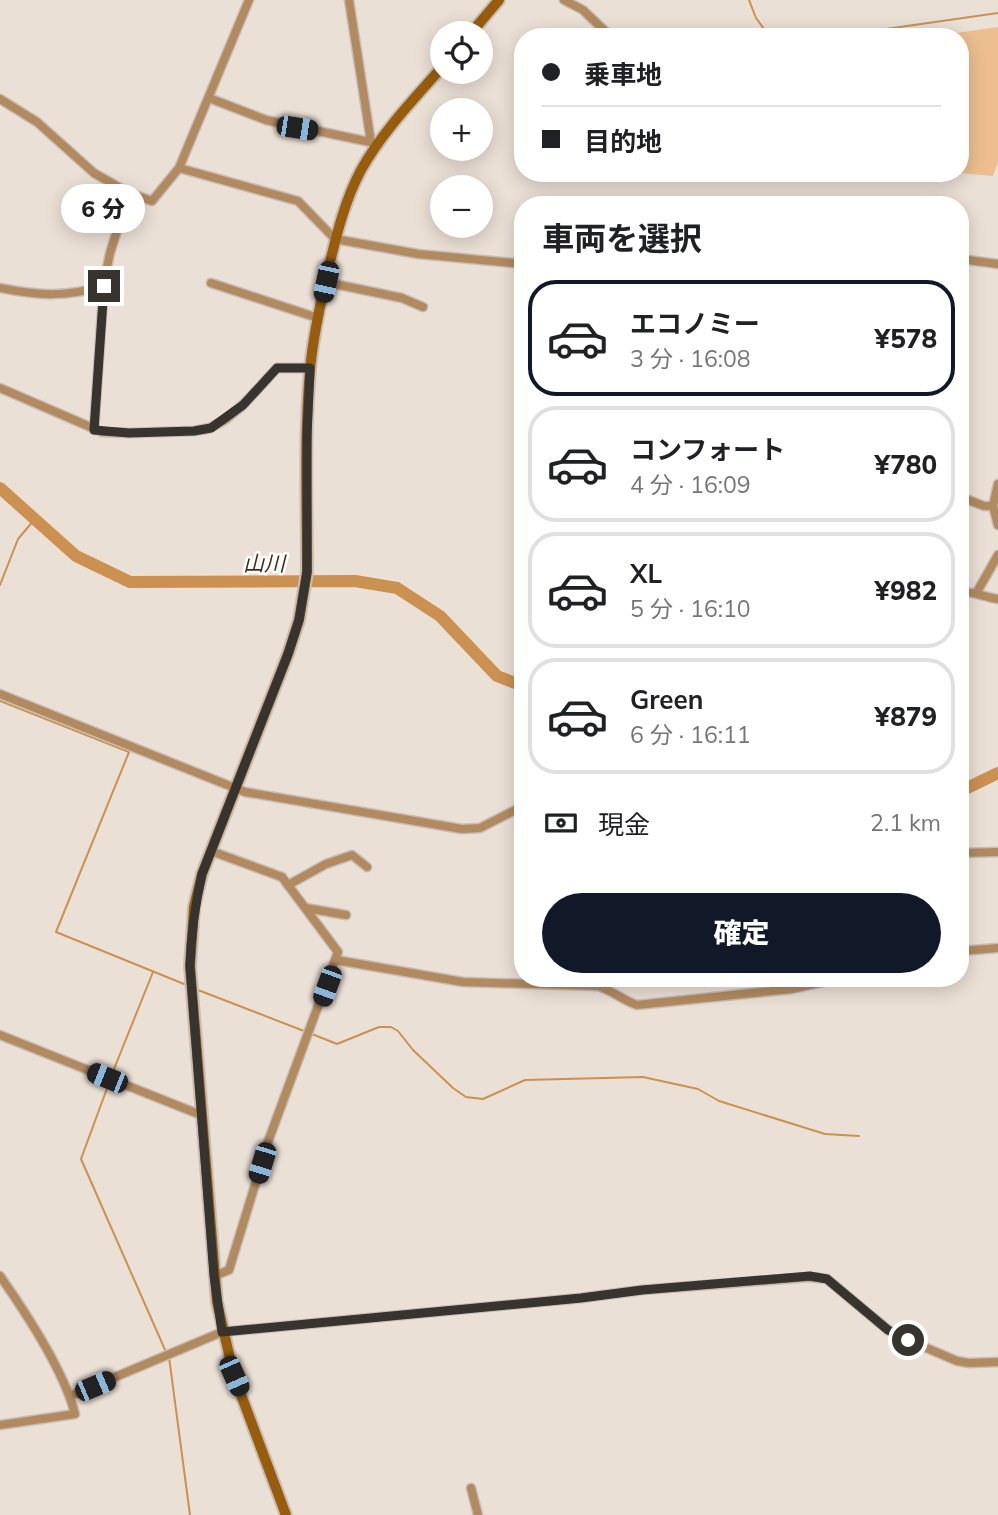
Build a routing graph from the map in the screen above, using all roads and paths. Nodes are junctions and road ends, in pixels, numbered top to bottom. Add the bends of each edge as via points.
1 (248, 0) edge
2 (349, 0) edge
3 (499, 0) edge
4 (564, 0) edge
5 (481, 21) edge
6 (602, 28) edge
7 (430, 80) edge
8 (209, 98) junction
9 (0, 99) edge
10 (373, 144) junction
11 (179, 168) junction
12 (129, 193) junction
13 (335, 239) junction
14 (969, 259) edge
15 (514, 263) edge
16 (998, 264) edge
17 (326, 282) junction
18 (211, 283) dead end
19 (104, 286) junction
20 (0, 288) edge
21 (423, 307) dead end
22 (318, 318) junction
23 (310, 368) junction
24 (0, 388) edge
25 (94, 430) junction
26 (998, 484) edge
27 (969, 500) edge
28 (993, 506) junction
29 (998, 525) edge
30 (998, 555) edge
31 (969, 592) edge
32 (976, 592) junction
33 (998, 599) edge
34 (0, 694) edge
35 (235, 789) junction
36 (514, 811) edge
37 (211, 851) junction
38 (998, 852) edge
39 (969, 853) edge
40 (367, 867) dead end
41 (288, 885) junction
42 (306, 908) junction
43 (346, 915) dead end
44 (998, 947) edge
45 (969, 950) edge
46 (336, 960) junction
47 (514, 984) edge
48 (600, 987) edge
49 (801, 987) edge
50 (0, 1035) edge
51 (201, 1115) junction
52 (0, 1276) edge
53 (214, 1276) junction
54 (222, 1332) junction
55 (998, 1362) edge
56 (71, 1396) junction
57 (0, 1425) edge
58 (471, 1488) dead end
59 (286, 1515) edge
60 (478, 1515) edge

1 - 8 street
2 - 10 street
3 - 5 street
4 - 6 street
7 - 10 street
8 - 10 street via 265,120
8 - 11 street
9 - 12 street via 37,122 94,173
10 - 13 street
11 - 12 street via 156,200
11 - 13 street via 298,201
12 - 19 street
13 - 15 street via 418,254
13 - 17 street
14 - 16 street
17 - 21 street
17 - 22 street
18 - 22 street
19 - 20 street via 76,295 34,295
19 - 25 street
22 - 23 street
23 - 25 street via 277,368 243,405 211,428 129,433
23 - 35 street via 305,594 288,654
24 - 25 street
26 - 28 street
27 - 28 street
28 - 29 street
30 - 32 street
31 - 32 street
32 - 33 street
34 - 35 street
35 - 36 street via 462,829 480,828
35 - 37 street
37 - 41 street via 282,877
37 - 51 street via 194,908 190,966
38 - 39 street
40 - 41 street via 352,855
41 - 42 street
42 - 43 street
42 - 46 street via 338,952
44 - 45 street
46 - 47 street via 463,982
46 - 53 street via 269,1139 229,1270
48 - 49 street via 637,1005
50 - 51 street
51 - 53 street
52 - 56 street
53 - 54 street
54 - 55 street via 810,1276 827,1279 888,1330 908,1340 957,1361
54 - 56 street
54 - 59 street
56 - 57 street via 75,1414
58 - 60 street

